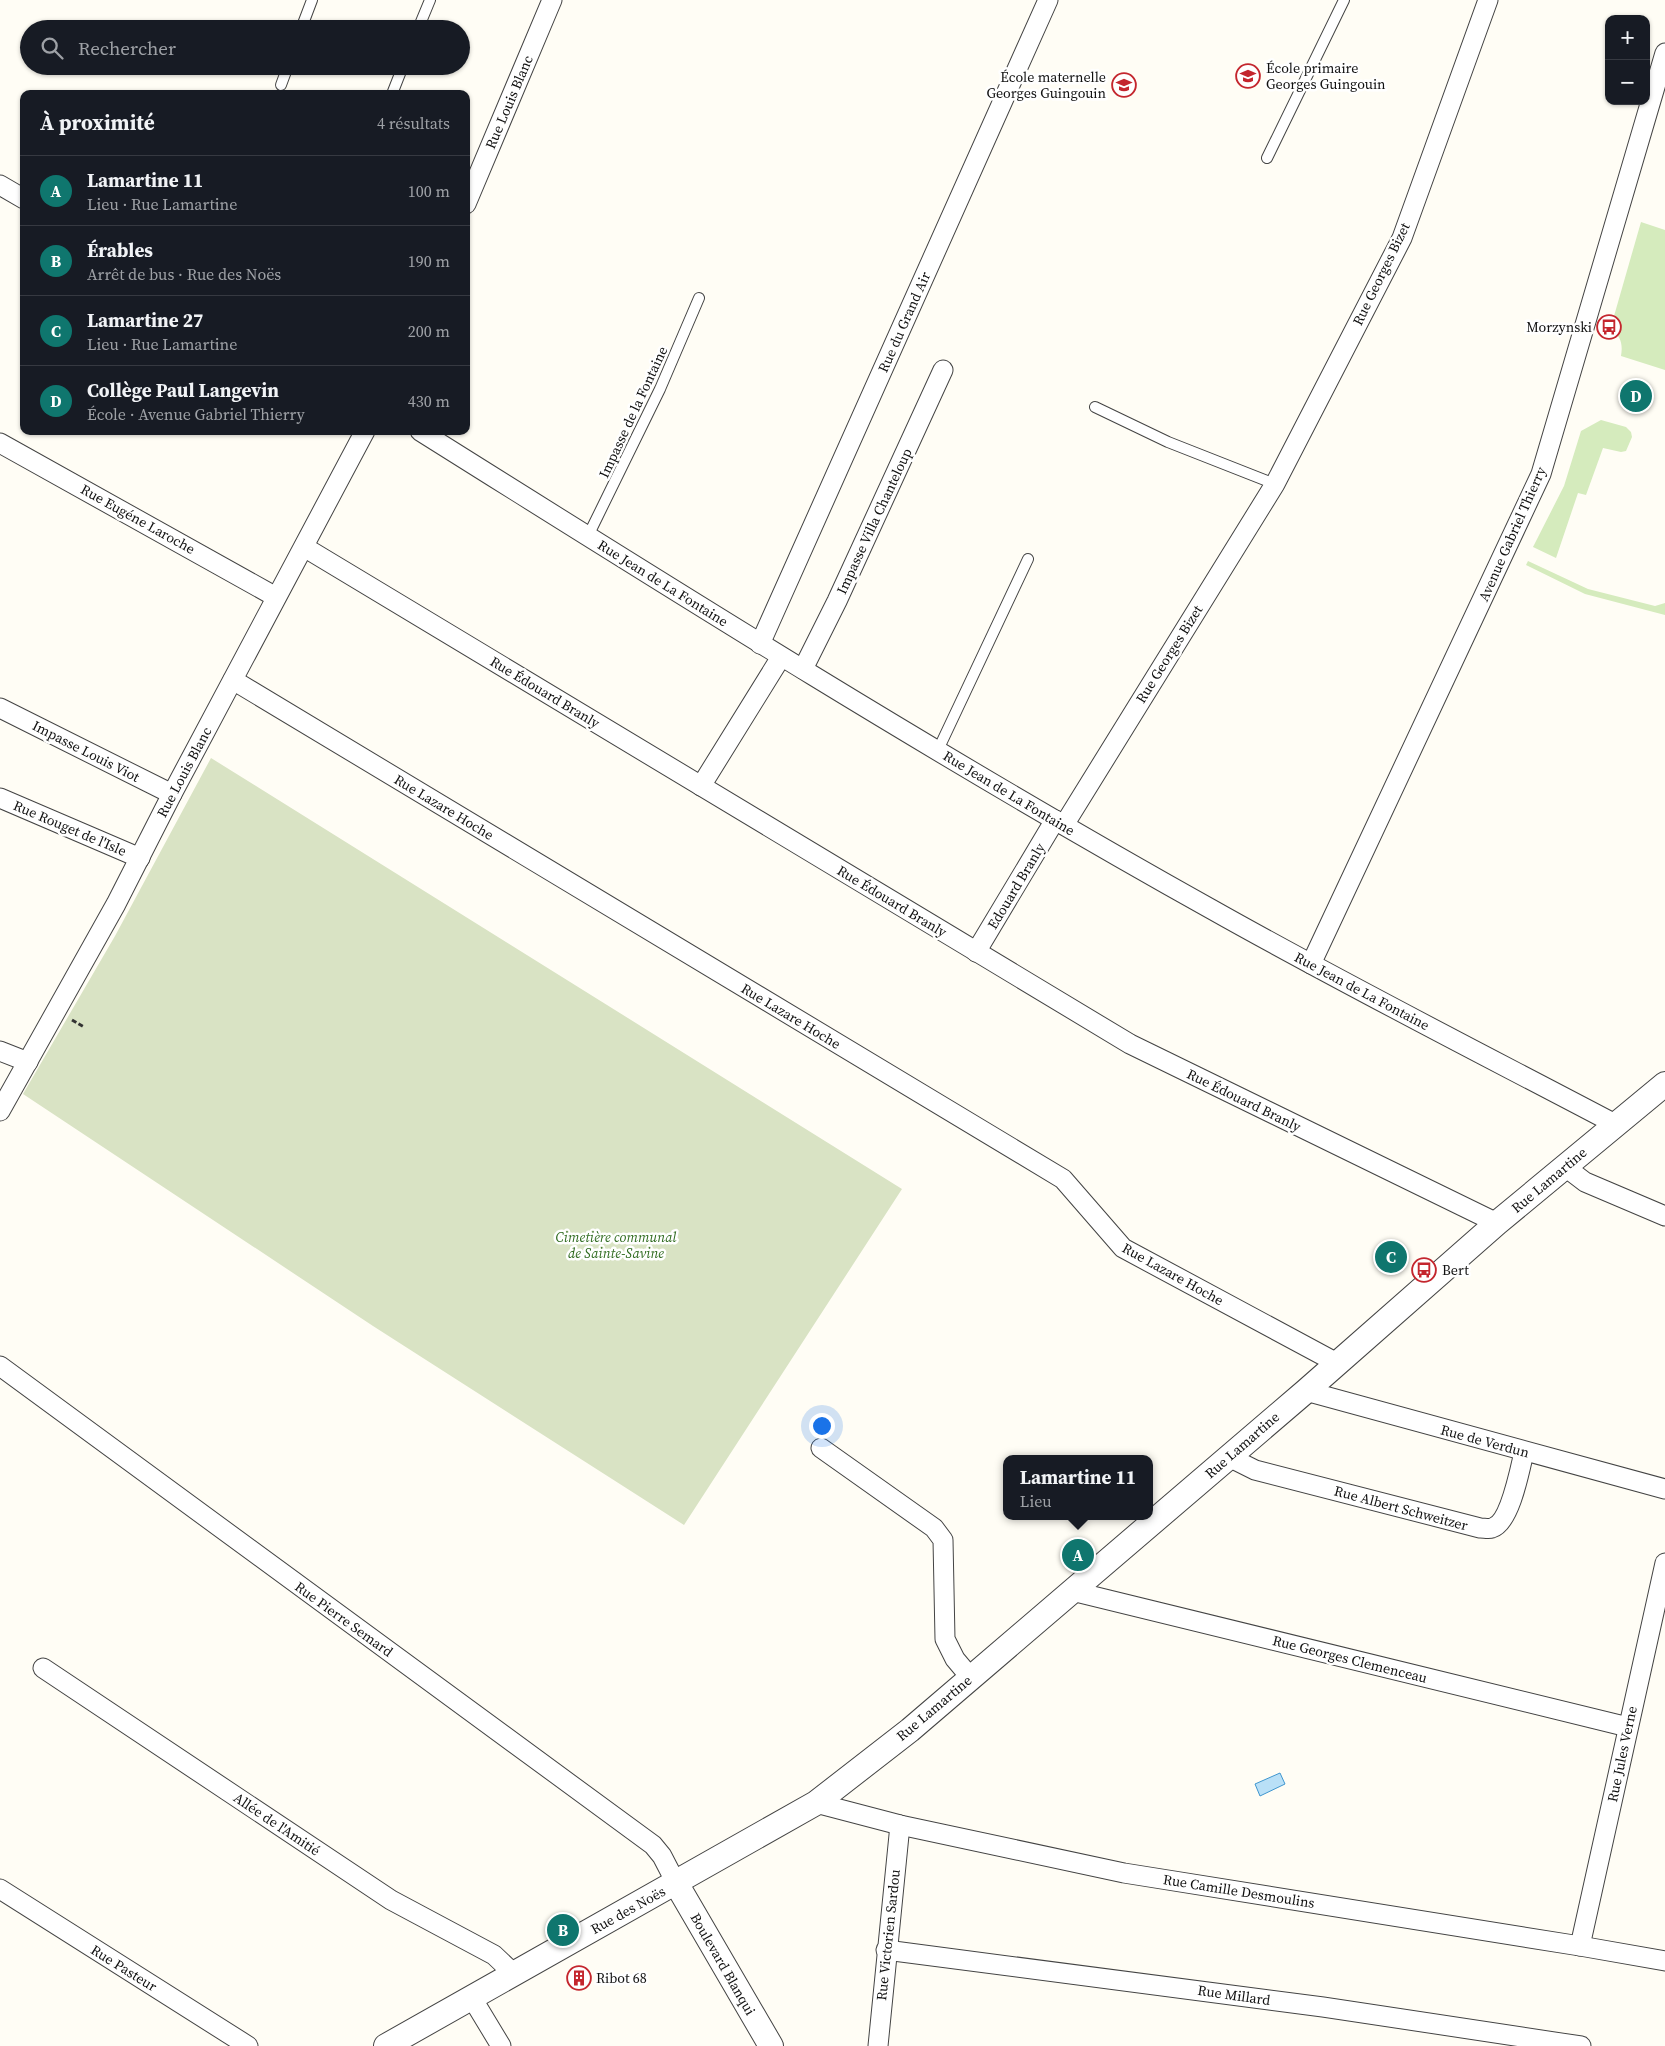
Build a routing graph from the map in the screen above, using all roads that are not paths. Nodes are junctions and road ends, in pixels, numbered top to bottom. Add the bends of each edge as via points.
1 (312, 0) edge
2 (430, 0) edge
3 (552, 0) edge
4 (1048, 0) edge
5 (1344, 0) edge
6 (1488, 0) edge
7 (304, 20) edge
8 (422, 20) edge
9 (1665, 53) edge
10 (285, 75) edge
11 (399, 75) edge
12 (281, 85) dead end
13 (394, 90) edge
14 (1267, 158) dead end
15 (0, 185) edge
16 (470, 195) edge
17 (20, 197) edge
18 (700, 298) dead end
19 (943, 370) dead end
20 (1095, 406) dead end
21 (363, 435) edge
22 (426, 435) edge
23 (0, 443) edge
24 (1275, 484) junction
25 (588, 536) junction
26 (304, 547) junction
27 (1028, 559) dead end
28 (276, 597) junction
29 (760, 644) junction
30 (781, 656) junction
31 (803, 669) junction
32 (233, 680) junction
33 (0, 708) edge
34 (938, 750) junction
35 (701, 786) junction
36 (172, 794) junction
37 (0, 798) edge
38 (1059, 823) junction
39 (140, 858) junction
40 (976, 952) junction
41 (1311, 964) junction
42 (0, 1051) edge
43 (28, 1062) junction
44 (1665, 1084) edge
45 (0, 1111) edge
46 (1615, 1124) junction
47 (1564, 1166) junction
48 (1665, 1216) edge
49 (1497, 1223) junction
50 (1337, 1362) junction
51 (0, 1366) edge
52 (1306, 1391) junction
53 (821, 1448) dead end
54 (1524, 1452) junction
55 (1230, 1456) junction
56 (1665, 1489) edge
57 (1665, 1564) edge
58 (1072, 1591) junction
59 (43, 1668) dead end
60 (971, 1678) junction
61 (1628, 1727) junction
62 (816, 1803) junction
63 (900, 1825) junction
64 (676, 1883) junction
65 (0, 1889) edge
66 (1580, 1946) junction
67 (886, 1950) junction
68 (1665, 1961) edge
69 (514, 1974) junction
70 (472, 1998) junction
71 (248, 2046) edge
72 (386, 2046) edge
73 (501, 2046) edge
74 (771, 2046) edge
75 (878, 2046) edge
76 (1581, 2046) edge

1 - 7 lane
2 - 8 lane
3 - 16 street, Rue Louis Blanc
4 - 29 street, Rue du Grand Air
5 - 14 lane
6 - 24 street, Rue Georges Bizet via 1402,238
9 - 41 street, Avenue Gabriel Thierry via 1541,474
10 - 12 lane
11 - 13 lane
15 - 17 street
18 - 25 lane, Impasse de la Fontaine via 660,389
19 - 31 street, Impasse Villa Chanteloup
20 - 24 lane via 1168,442
21 - 26 street, Rue Louis Blanc
22 - 25 street, Rue Jean de La Fontaine
23 - 28 street, Rue Eugéne Laroche
24 - 38 street, Rue Georges Bizet
25 - 29 street, Rue Jean de La Fontaine
26 - 28 street, Rue Louis Blanc
26 - 35 street, Rue Édouard Branly
27 - 34 lane
28 - 32 street, Rue Louis Blanc
29 - 30 street, Rue Jean de La Fontaine
30 - 31 street, Rue Jean de La Fontaine
30 - 35 street
31 - 34 street, Rue Jean de La Fontaine
32 - 36 street, Rue Louis Blanc
32 - 50 street, Rue Lazare Hoche via 1063,1179 1123,1248
33 - 36 street, Impasse Louis Viot
34 - 38 street, Rue Jean de La Fontaine
35 - 40 street, Rue Édouard Branly
36 - 39 street, Rue Louis Blanc
37 - 39 street, Rue Rouget de l'Isle
38 - 40 street, Edouard Branly
38 - 41 street, Rue Jean de La Fontaine
39 - 43 street, Rue Louis Blanc
40 - 49 street, Rue Édouard Branly via 1130,1044
41 - 46 street, Rue Jean de La Fontaine
42 - 43 street
43 - 45 street, Rue Louis Blanc
44 - 46 street, Rue Lamartine
46 - 47 street, Rue Lamartine
47 - 48 street via 1585,1182
47 - 49 street, Rue Lamartine
49 - 50 street, Rue Lamartine
50 - 52 street, Rue Lamartine
51 - 64 street, Rue Pierre Semard via 652,1845 662,1856
52 - 54 street, Rue de Verdun
52 - 55 street, Rue Lamartine
53 - 60 street via 934,1528 943,1540 945,1638 955,1659
54 - 55 street, Rue Albert Schweitzer via 1502,1522 1492,1529 1255,1470
54 - 56 street, Rue de Verdun
55 - 58 street, Rue Lamartine
57 - 61 street, Rue Jules Verne
58 - 60 street, Rue Lamartine
58 - 61 street, Rue Georges Clemenceau
59 - 69 street, Allée de l'Amitié via 391,1900 494,1955
60 - 62 street, Rue Lamartine
61 - 66 street, Rue Jules Verne
62 - 63 street, Rue Camille Desmoulins
62 - 64 street, Rue des Noës
63 - 66 street, Rue Camille Desmoulins via 1124,1873
63 - 67 street, Rue Victorien Sardou
64 - 69 street, Rue des Noës
64 - 74 street, Boulevard Blanqui
65 - 71 street, Rue Pasteur
66 - 68 street, Rue Camille Desmoulins
67 - 75 street, Rue Victorien Sardou
67 - 76 street, Rue Millard via 1323,2007
69 - 70 street, Rue des Noës
70 - 72 street, Rue des Noës
70 - 73 street

